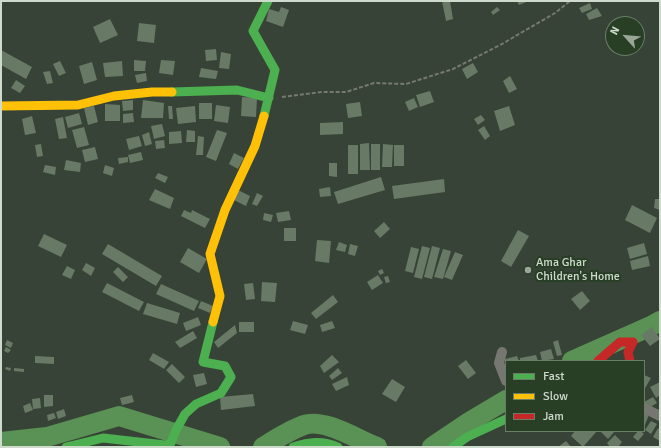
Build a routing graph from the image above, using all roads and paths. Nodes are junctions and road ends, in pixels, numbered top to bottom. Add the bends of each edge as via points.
1 (268, 1) edge
2 (570, 1) edge
3 (269, 98) junction
4 (1, 106) edge
5 (502, 352) dead end
6 (599, 360) edge
7 (630, 360) edge
8 (505, 378) edge
9 (645, 408) edge
10 (660, 416) edge
11 (505, 419) edge
12 (66, 447) edge
13 (293, 447) edge
14 (338, 447) edge
15 (453, 447) edge

1 - 3 street via 253,31 275,70
2 - 3 path via 549,17 454,69 406,84 374,83 346,92
3 - 4 street via 237,90 152,92 114,96 78,106
3 - 12 street via 255,146 225,210 210,254 220,296 203,362 225,366 231,377 221,394 196,404 185,414 171,443 165,445 104,438
5 - 8 street via 499,363
6 - 7 street via 620,342 633,342 628,352
9 - 10 street
11 - 15 street via 467,437
13 - 14 street via 318,441

